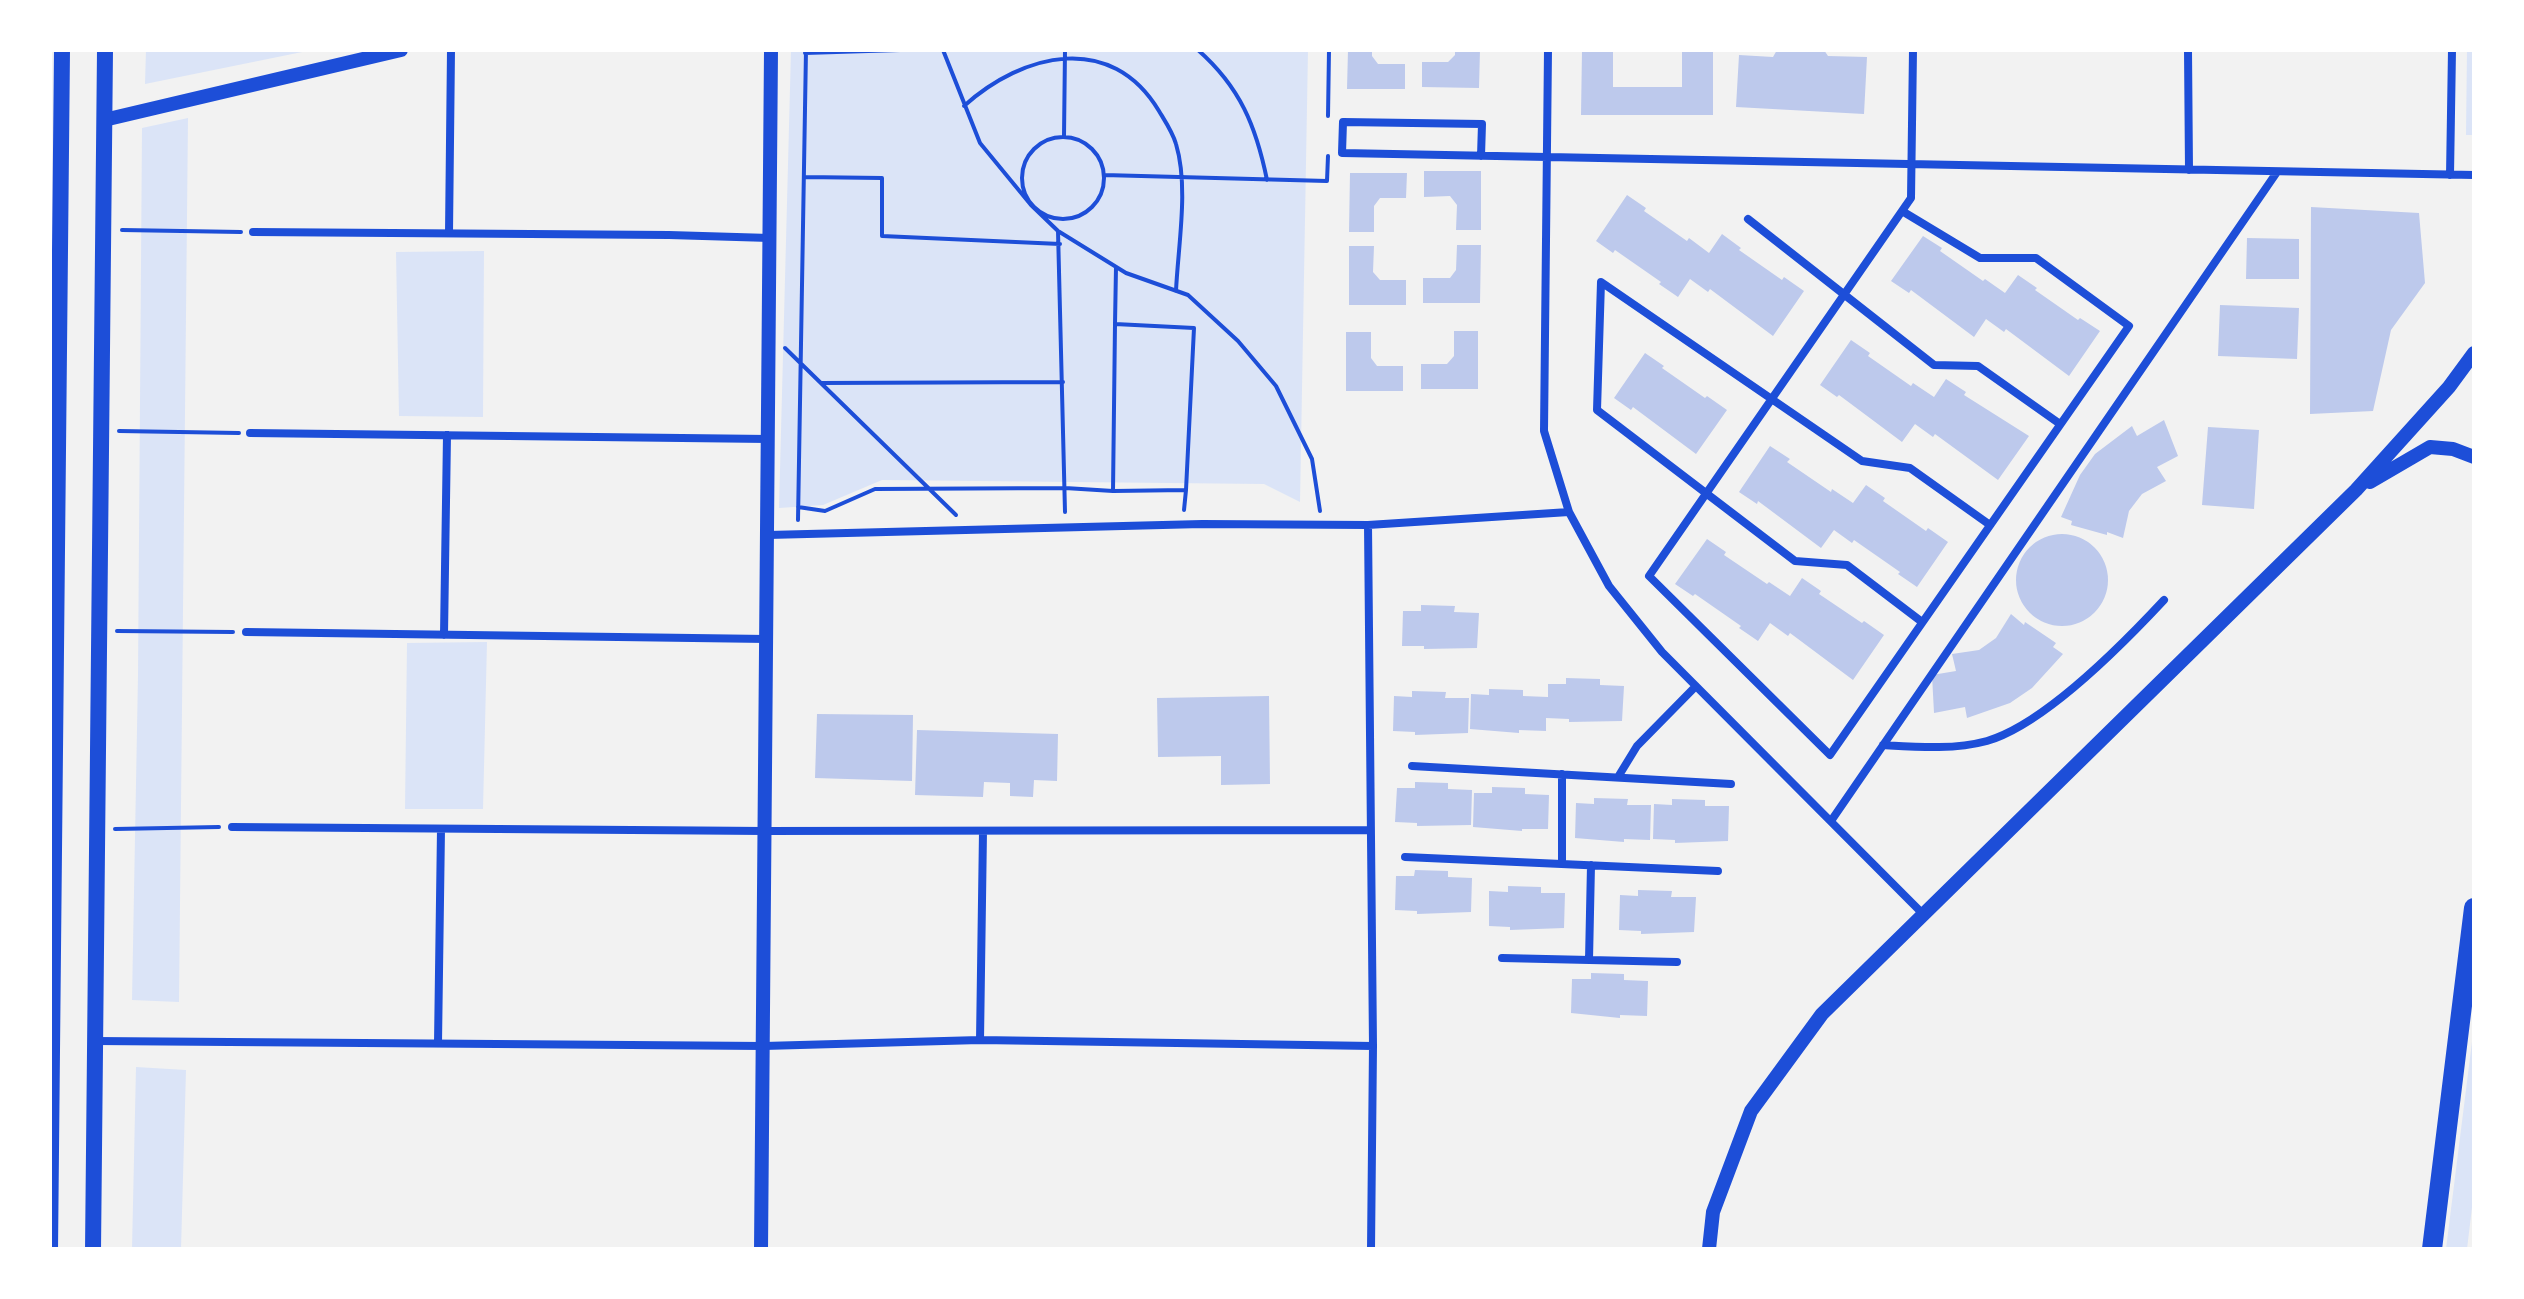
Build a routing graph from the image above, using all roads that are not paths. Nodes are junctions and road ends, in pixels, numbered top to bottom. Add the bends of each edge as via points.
1 (62, 50) edge
2 (105, 50) edge
3 (401, 50) edge
4 (451, 50) edge
5 (771, 50) edge
6 (1548, 50) edge
7 (1913, 50) edge
8 (2188, 50) edge
9 (2452, 50) edge
10 (56, 88) edge
11 (104, 120) junction
12 (56, 123) edge
13 (1481, 156) junction
14 (1547, 157) junction
15 (1911, 164) junction
16 (2189, 170) junction
17 (2277, 172) junction
18 (2450, 175) junction
19 (2474, 175) edge
20 (1902, 211) junction
21 (1748, 219) dead end
22 (253, 232) road end
23 (449, 233) junction
24 (770, 238) junction
25 (1843, 296) junction
26 (2474, 353) edge
27 (1772, 399) junction
28 (2060, 424) junction
29 (250, 433) road end
30 (447, 435) junction
31 (768, 439) junction
32 (2474, 457) edge
33 (54, 485) edge
34 (2356, 490) junction
35 (1706, 493) junction
36 (1569, 512) junction
37 (1368, 525) junction
38 (1990, 525) junction
39 (768, 535) junction
40 (2164, 600) dead end
41 (1922, 622) junction
42 (246, 632) road end
43 (444, 635) junction
44 (767, 639) junction
45 (1696, 686) junction
46 (1883, 745) junction
47 (1412, 766) dead end
48 (1562, 774) junction
49 (1618, 777) junction
50 (1731, 784) dead end
51 (1831, 821) junction
52 (232, 827) road end
53 (441, 829) junction
54 (1370, 830) junction
55 (765, 831) junction
56 (983, 831) junction
57 (1405, 857) dead end
58 (1562, 864) junction
59 (1591, 865) junction
60 (1718, 871) dead end
61 (2474, 908) edge
62 (1923, 914) junction
63 (1502, 958) dead end
64 (1589, 960) junction
65 (1677, 962) dead end
66 (51, 1038) edge
67 (980, 1040) junction
68 (95, 1041) junction
69 (438, 1043) junction
70 (764, 1046) junction
71 (1373, 1046) junction
72 (50, 1249) edge
73 (93, 1249) edge
74 (761, 1249) edge
75 (1371, 1249) edge
76 (1709, 1249) edge
77 (2432, 1249) edge

1 - 10 main road
2 - 11 main road
3 - 11 street
4 - 23 street
5 - 24 street
6 - 14 street
7 - 15 street
8 - 16 street
9 - 18 street
10 - 12 main road
11 - 68 main road
12 - 33 main road
13 - 13 street via 1342,153 1343,122 1482,124
13 - 14 street
14 - 15 street
14 - 36 street via 1544,431
15 - 16 street
15 - 20 street via 1911,198
16 - 17 street
17 - 18 street
17 - 46 street
18 - 19 street
20 - 25 street
20 - 28 street via 1980,258 2036,258 2129,326
21 - 25 street
22 - 23 street
23 - 24 street
24 - 31 street
25 - 27 street
25 - 28 street via 1934,365 1978,366
26 - 34 street
27 - 35 street
27 - 35 street via 1601,282 1597,410
27 - 38 street via 1862,461 1910,468
28 - 38 street
29 - 30 street
30 - 31 street
30 - 43 street
31 - 39 street
32 - 34 street via 2430,447
33 - 66 main road
34 - 62 street
35 - 41 street via 1795,561 1847,565
35 - 41 street via 1649,576 1830,755
36 - 37 street
36 - 45 street via 1609,586
37 - 39 street via 1183,524
37 - 54 street
38 - 41 street
39 - 44 street
40 - 46 street via 2088,674 2032,719 1988,741 1935,748
42 - 43 street
43 - 44 street
44 - 55 street
45 - 49 street via 1637,746
45 - 51 street
46 - 51 street
47 - 48 street
48 - 49 street
48 - 58 street
49 - 50 street
51 - 62 street
52 - 53 street
53 - 55 street
53 - 69 street
54 - 56 street
54 - 71 street
55 - 56 street
55 - 70 street
56 - 67 street
57 - 58 street
58 - 59 street
59 - 60 street
59 - 64 street
61 - 77 main road
62 - 76 street via 1822,1014 1751,1111 1713,1212
63 - 64 street
64 - 65 street
66 - 72 main road
67 - 70 street
67 - 71 street
68 - 69 street
68 - 73 main road
69 - 70 street
70 - 74 street
71 - 75 street

